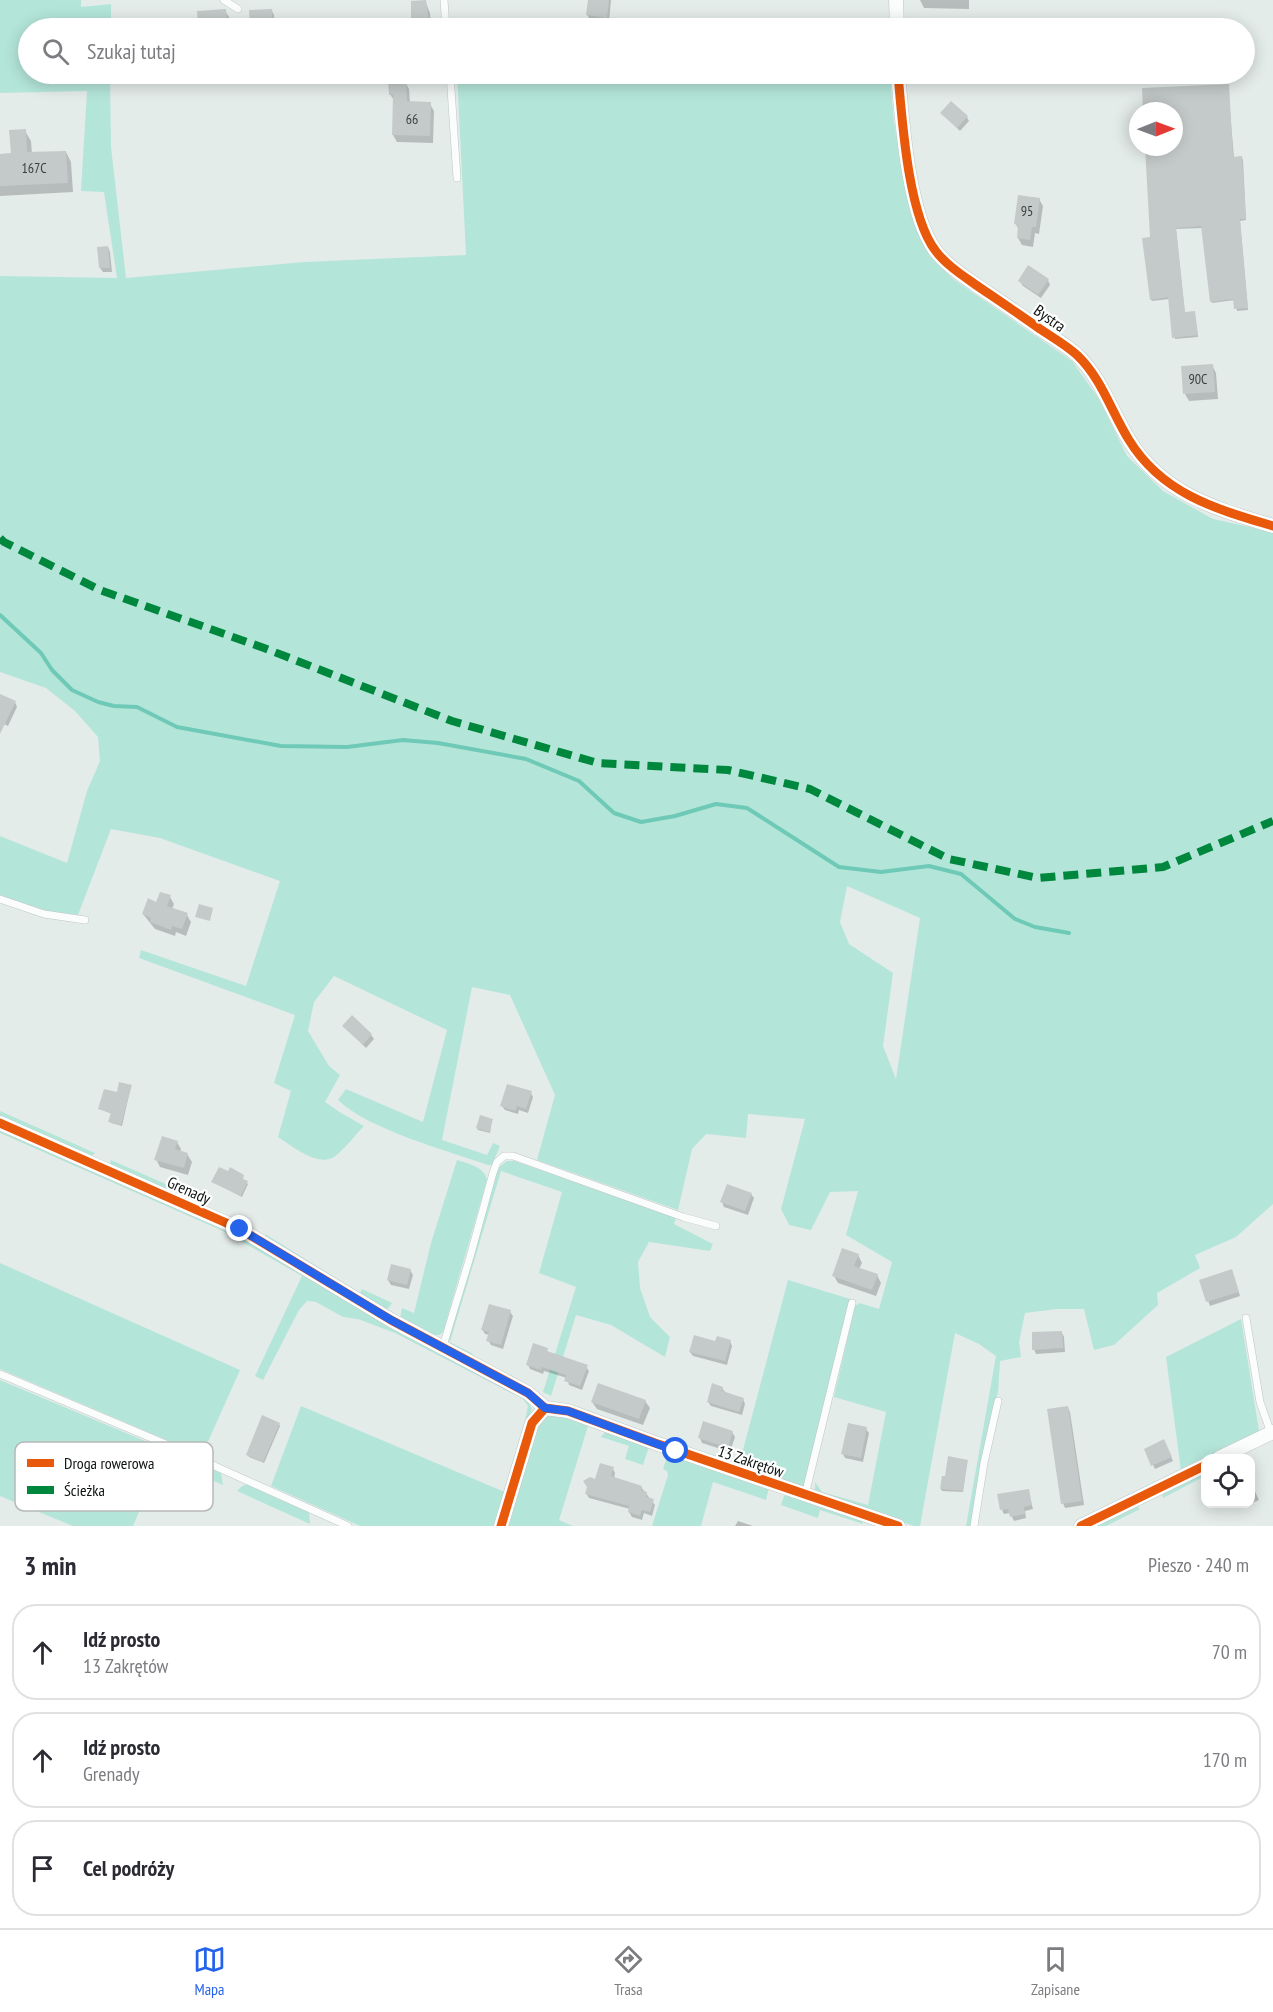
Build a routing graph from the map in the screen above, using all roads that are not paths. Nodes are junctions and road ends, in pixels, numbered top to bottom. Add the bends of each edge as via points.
1 (224, 0) edge
2 (444, 0) edge
3 (896, 0) edge
4 (238, 9) dead end
5 (445, 18) edge
6 (897, 18) edge
7 (451, 84) edge
8 (899, 84) edge
9 (457, 178) dead end
10 (1273, 526) edge
11 (0, 899) edge
12 (85, 920) dead end
13 (0, 1123) edge
14 (716, 1226) dead end
15 (852, 1303) dead end
16 (1246, 1318) dead end
17 (443, 1346) junction
18 (0, 1374) edge
19 (998, 1401) dead end
20 (545, 1408) junction
21 (1272, 1433) edge
22 (161, 1442) edge
23 (1227, 1454) edge
24 (213, 1465) edge
25 (1201, 1467) edge
26 (806, 1495) junction
27 (348, 1526) edge
28 (501, 1526) edge
29 (898, 1526) edge
30 (974, 1526) edge
31 (1081, 1526) edge

1 - 4 lane
2 - 5 lane
3 - 6 street
7 - 9 lane
8 - 10 street, Bystra via 916,208 935,250 969,280 1076,354 1093,373 1128,439 1156,473 1214,508
11 - 12 lane via 44,914
13 - 17 street, Grenady via 240,1229 391,1320
14 - 17 lane via 504,1156 493,1173
15 - 26 lane
16 - 21 lane via 1260,1402
17 - 20 street, Grenady via 528,1393
18 - 22 lane
19 - 30 lane
20 - 26 street, 13 Zakrętów via 568,1411
20 - 28 street via 532,1423
21 - 23 street
24 - 27 lane
25 - 31 street
26 - 29 street, 13 Zakrętów

